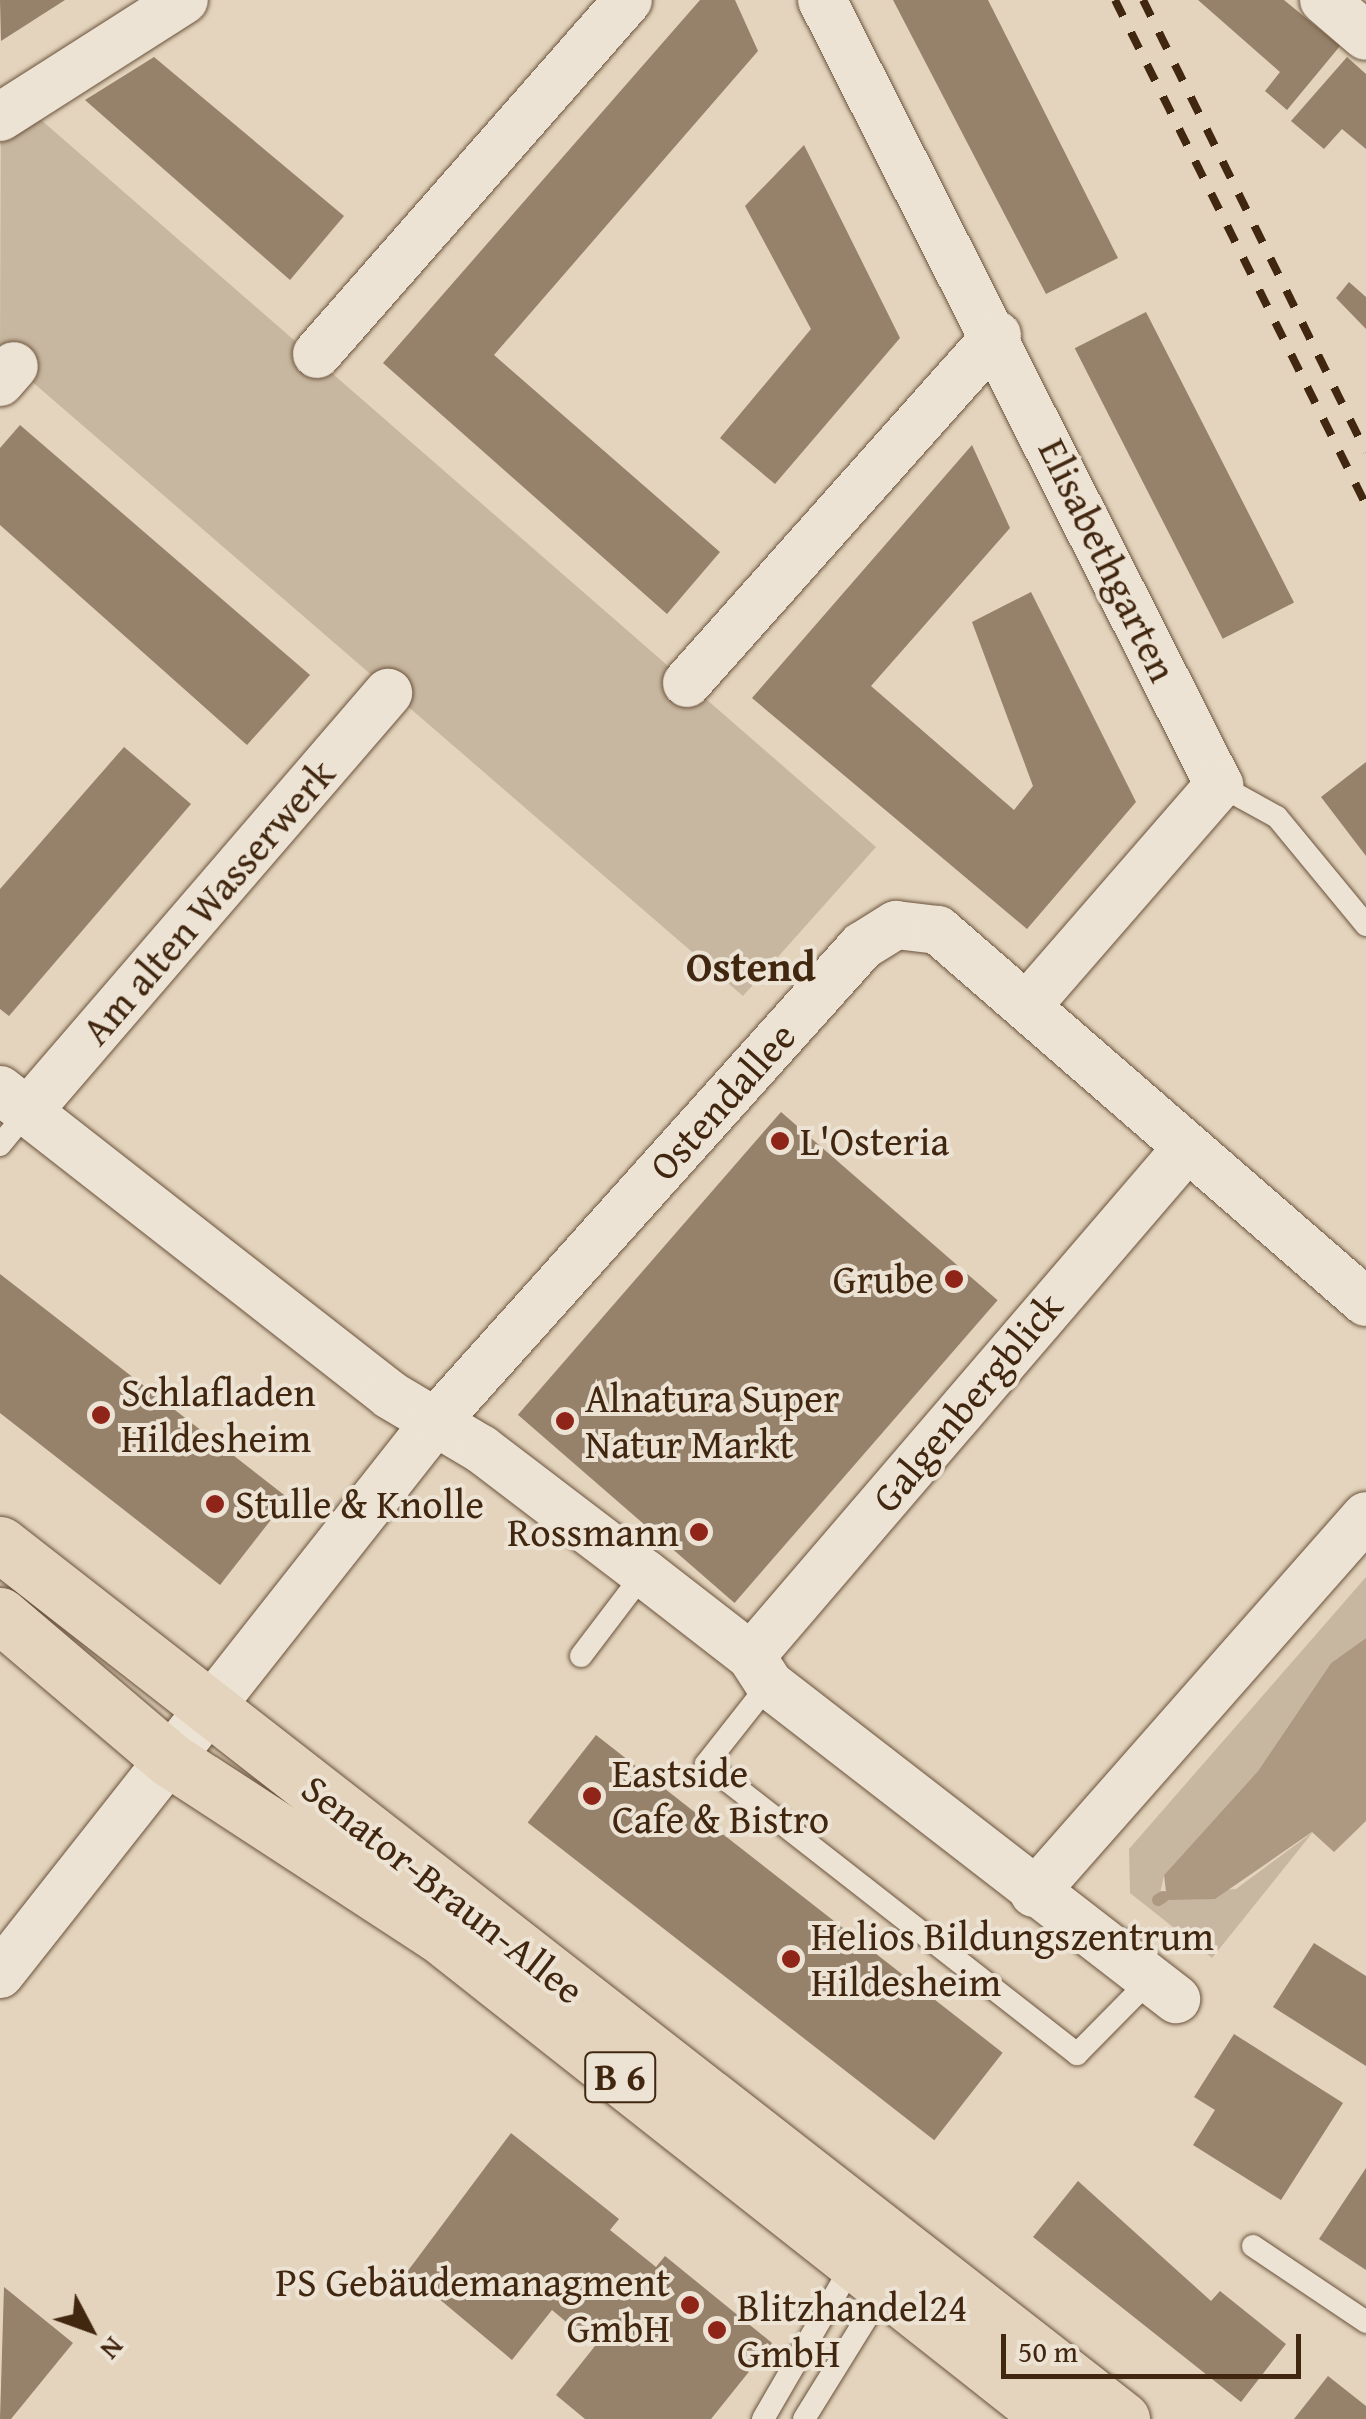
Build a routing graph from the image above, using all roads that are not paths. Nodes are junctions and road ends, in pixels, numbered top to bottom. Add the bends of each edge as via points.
1 (184, 0) edge
2 (628, 0) edge
3 (822, 0) edge
4 (1324, 0) edge
5 (1366, 36) edge
6 (11, 110) edge
7 (997, 335) junction
8 (317, 354) dead end
9 (686, 683) dead end
10 (388, 694) dead end
11 (1218, 785) junction
12 (1366, 925) edge
13 (1028, 1005) junction
14 (9, 1115) edge
15 (1186, 1149) junction
16 (1366, 1302) edge
17 (436, 1421) junction
18 (1366, 1516) edge
19 (0, 1544) edge
20 (644, 1573) junction
21 (0, 1615) edge
22 (580, 1656) dead end
23 (760, 1670) junction
24 (212, 1706) junction
25 (169, 1759) junction
26 (1034, 1892) junction
27 (0, 1974) edge
28 (1163, 1989) joint
29 (1253, 2246) dead end
30 (871, 2274) junction
31 (1366, 2322) edge
32 (824, 2389) junction
33 (762, 2419) edge
34 (804, 2419) edge
35 (824, 2419) edge
36 (1053, 2419) edge
37 (1122, 2419) edge

1 - 6 street
2 - 8 street
3 - 7 street, Elisabethgarten
4 - 5 street
7 - 9 street
7 - 11 street, Elisabethgarten
10 - 14 street, Am alten Wasserwerk
11 - 12 lane via 1277,818
11 - 13 street
13 - 15 street, Ostendallee
13 - 17 street, Ostendallee via 938,930 896,925 862,946
14 - 17 street, Am alten Wasserwerk via 390,1395
15 - 16 street, Ostendallee
15 - 23 street, Galgenbergblick
17 - 20 street
17 - 24 street, Ostendallee
18 - 26 street
19 - 24 main road, Senator-Braun-Allee / B 6
20 - 22 lane
20 - 23 street
21 - 25 main road, Senator-Braun-Allee / B 6
23 - 26 street
23 - 28 lane via 706,1764 1077,2054
24 - 25 street, Ostendallee
24 - 37 main road, Senator-Braun-Allee / B 6
25 - 27 street, Ostendallee
25 - 30 main road, Senator-Braun-Allee / B 6 via 439,1935
26 - 28 street
29 - 31 lane
30 - 32 lane
30 - 33 lane
30 - 36 main road, Senator-Braun-Allee / B 6
32 - 34 lane
32 - 35 lane

